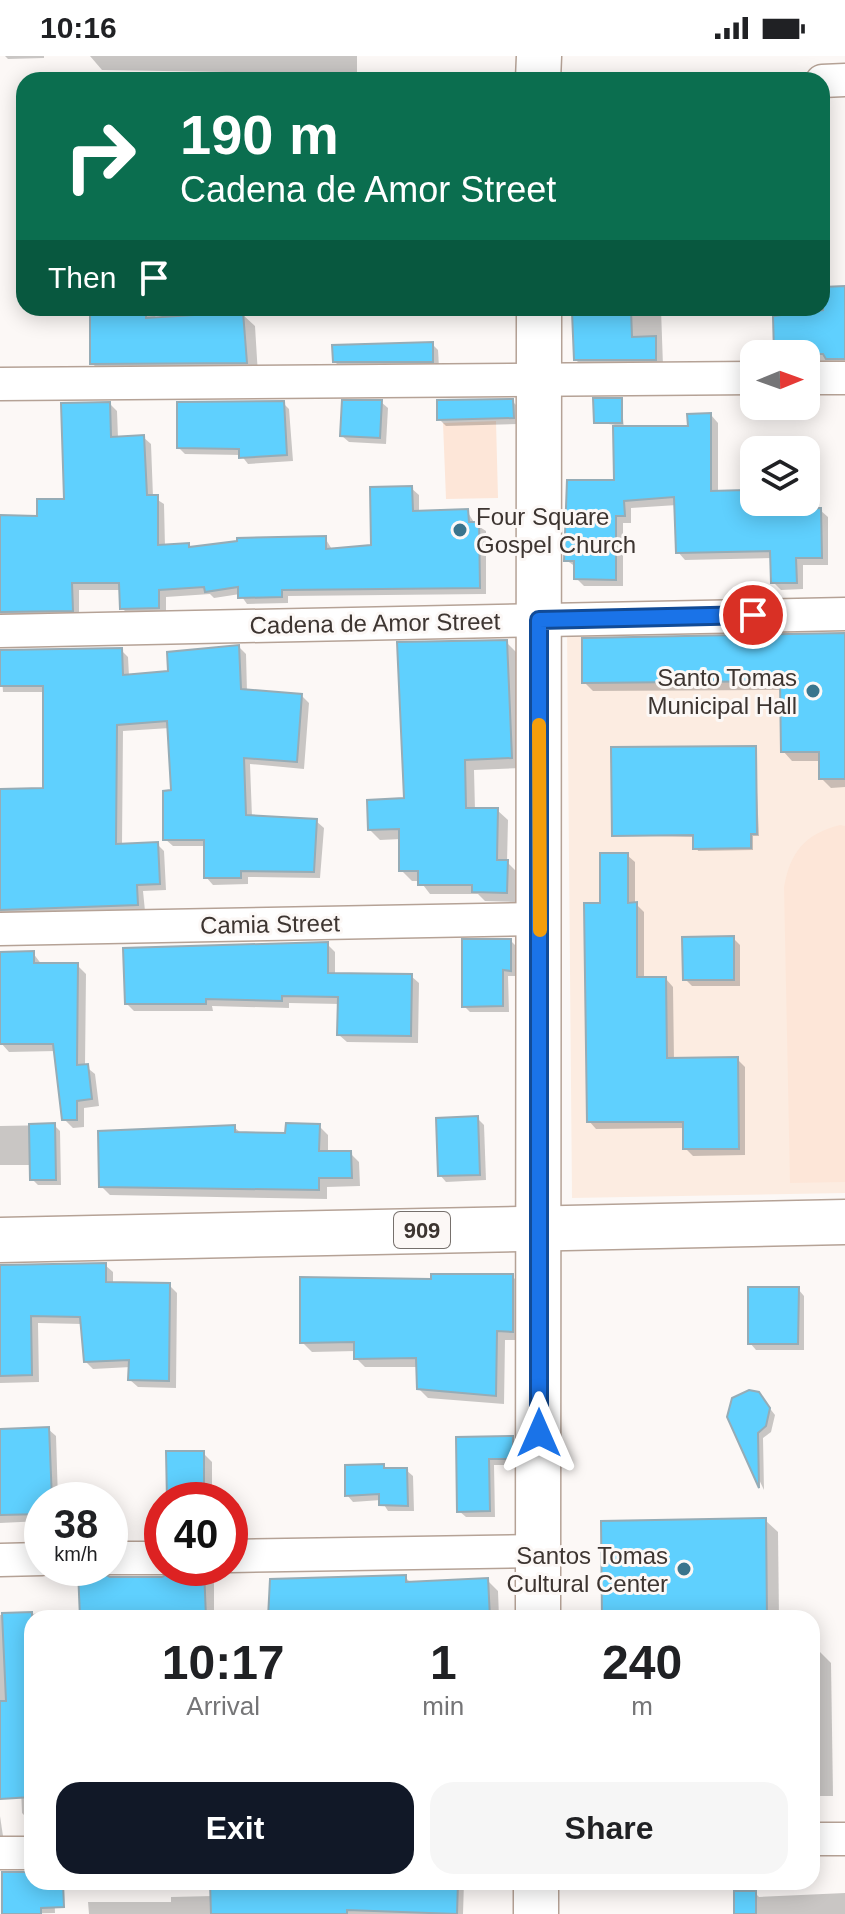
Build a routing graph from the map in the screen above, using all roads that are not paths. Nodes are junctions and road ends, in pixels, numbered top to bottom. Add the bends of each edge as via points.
1 (539, 316) edge
2 (740, 378) edge
3 (820, 378) edge
4 (845, 378) edge
5 (539, 379) junction
6 (0, 384) edge
7 (845, 614) edge
8 (539, 620) junction
9 (0, 631) edge
10 (540, 919) junction
11 (0, 929) edge
12 (845, 1222) edge
13 (540, 1228) junction
14 (0, 1240) edge
15 (538, 1551) junction
16 (248, 1556) edge
17 (24, 1559) edge
18 (0, 1560) edge
19 (538, 1610) edge
20 (820, 1839) edge
21 (845, 1839) edge
22 (0, 1853) edge
23 (24, 1853) edge
24 (536, 1890) edge
25 (536, 1914) edge

1 - 5 street
2 - 5 street
3 - 4 street
5 - 6 street
5 - 8 street
7 - 8 street, Cadena de Amor Street
8 - 9 street, Cadena de Amor Street
8 - 10 street
10 - 11 street, Camia Street
10 - 13 street
12 - 13 street, 909
13 - 14 street, 909
13 - 15 street
15 - 16 street
15 - 19 street
17 - 18 street
20 - 21 street
22 - 23 street
24 - 25 street

